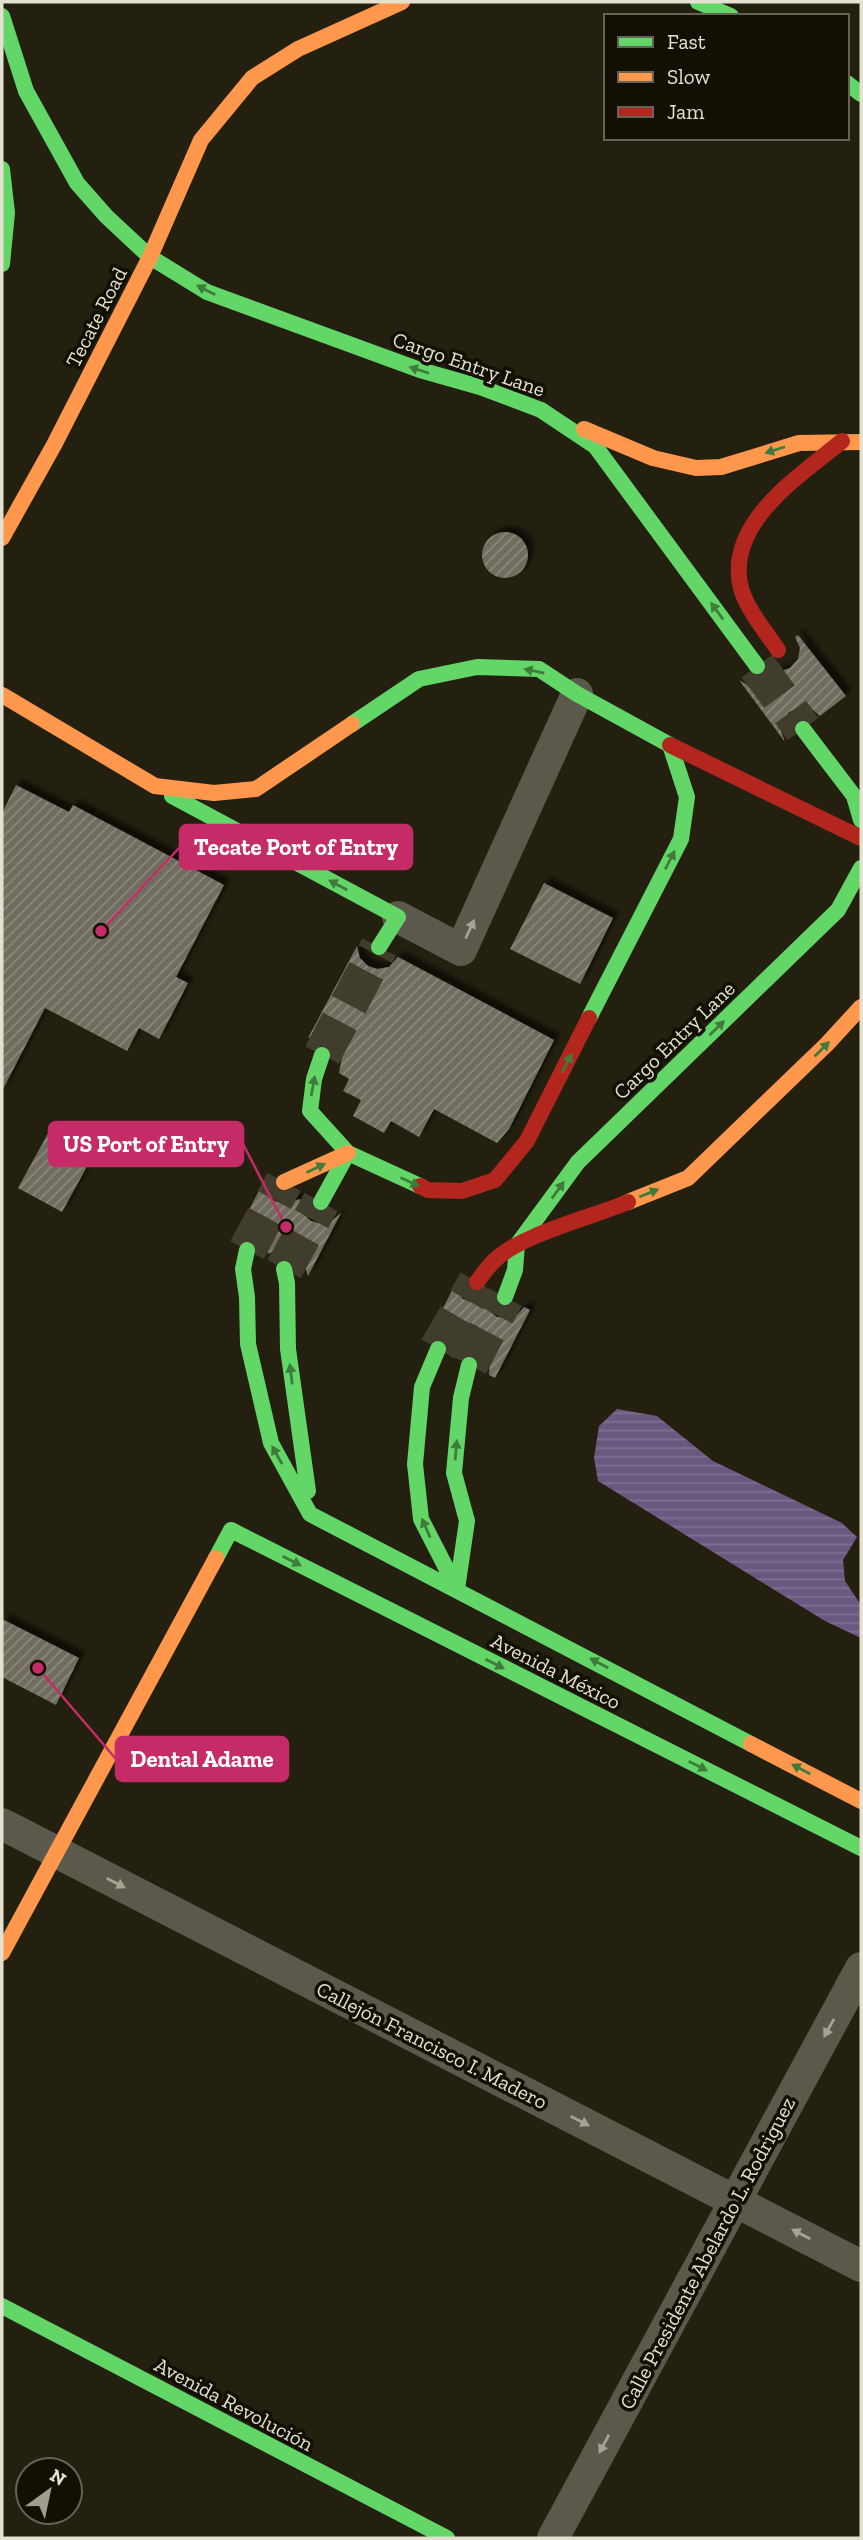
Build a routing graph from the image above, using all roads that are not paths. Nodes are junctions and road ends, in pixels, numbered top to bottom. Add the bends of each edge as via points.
1 (402, 2) edge
2 (698, 2) edge
3 (726, 14) edge
4 (2, 16) edge
5 (2, 169) edge
6 (150, 257) junction
7 (2, 264) edge
8 (541, 410) junction
9 (842, 442) junction
10 (861, 442) edge
11 (2, 538) edge
12 (778, 650) dead end
13 (757, 667) tunnel mouth
14 (577, 694) junction
15 (2, 695) edge
16 (803, 729) tunnel mouth
17 (826, 738) dead end
18 (670, 745) junction
19 (830, 762) junction
20 (858, 773) dead end
21 (155, 786) junction
22 (861, 820) edge
23 (861, 838) edge
24 (861, 868) edge
25 (398, 917) junction
26 (379, 947) tunnel mouth
27 (861, 1007) edge
28 (322, 1055) tunnel mouth
29 (348, 1153) junction
30 (284, 1182) tunnel mouth
31 (321, 1202) tunnel mouth
32 (517, 1245) junction
33 (247, 1250) tunnel mouth
34 (284, 1269) tunnel mouth
35 (477, 1282) tunnel mouth
36 (505, 1297) tunnel mouth
37 (438, 1349) tunnel mouth
38 (469, 1365) tunnel mouth
39 (310, 1514) junction
40 (457, 1589) junction
41 (861, 1801) edge
42 (2, 1824) edge
43 (861, 1849) edge
44 (55, 1852) junction
45 (2, 1953) edge
46 (861, 1968) edge
47 (735, 2200) junction
48 (861, 2266) edge
49 (2, 2306) edge
50 (447, 2538) edge
51 (553, 2538) edge

1 - 6 main road via 298,49 252,78 201,140
2 - 3 main road
4 - 6 main road, Tecate Road via 26,91 77,183
5 - 7 main road via 6,213
8 -> 6 main road, Cargo Entry Lane via 207,292
6 - 11 main road, Tecate Road
9 -> 8 main road via 790,445 721,467 698,469 635,451
13 -> 8 main road, Cargo Entry Lane via 595,446
9 - 10 main road
9 - 12 main road via 773,500 749,529 738,556 740,586
14 - 18 main road
14 -> 21 main road via 539,669 477,667 419,679 256,789 214,793
25 -> 14 street via 461,950
15 - 21 main road
16 - 19 main road
17 - 19 main road
18 - 23 main road
29 -> 18 main road via 428,1190 462,1191 495,1180 527,1141 681,839 687,797
19 - 20 main road
19 - 22 main road via 854,796
25 -> 21 main road
32 -> 24 main road, Cargo Entry Lane via 579,1162 838,910
25 - 26 main road
32 -> 27 main road via 688,1178
29 -> 28 main road via 310,1111
30 -> 29 main road
29 - 31 main road
32 - 35 main road via 495,1259
32 - 36 main road via 515,1270
39 -> 33 main road via 271,1443 248,1343 243,1269
39 -> 34 main road via 288,1349
40 -> 37 main road via 421,1519 415,1464 422,1387
40 -> 38 main road via 467,1521 454,1473
39 - 40 main road
41 -> 40 main road
42 - 44 street, Callejón Francisco I. Madero
44 -> 43 main road, Avenida México via 231,1530
44 - 45 main road
44 -> 47 street, Callejón Francisco I. Madero
46 -> 47 street, Calle Presidente Abelardo L. Rodriguez
48 -> 47 street, Callejón Francisco I. Madero
47 -> 51 street, Calle Presidente Abelardo L. Rodriguez
49 - 50 main road, Avenida Revolución

